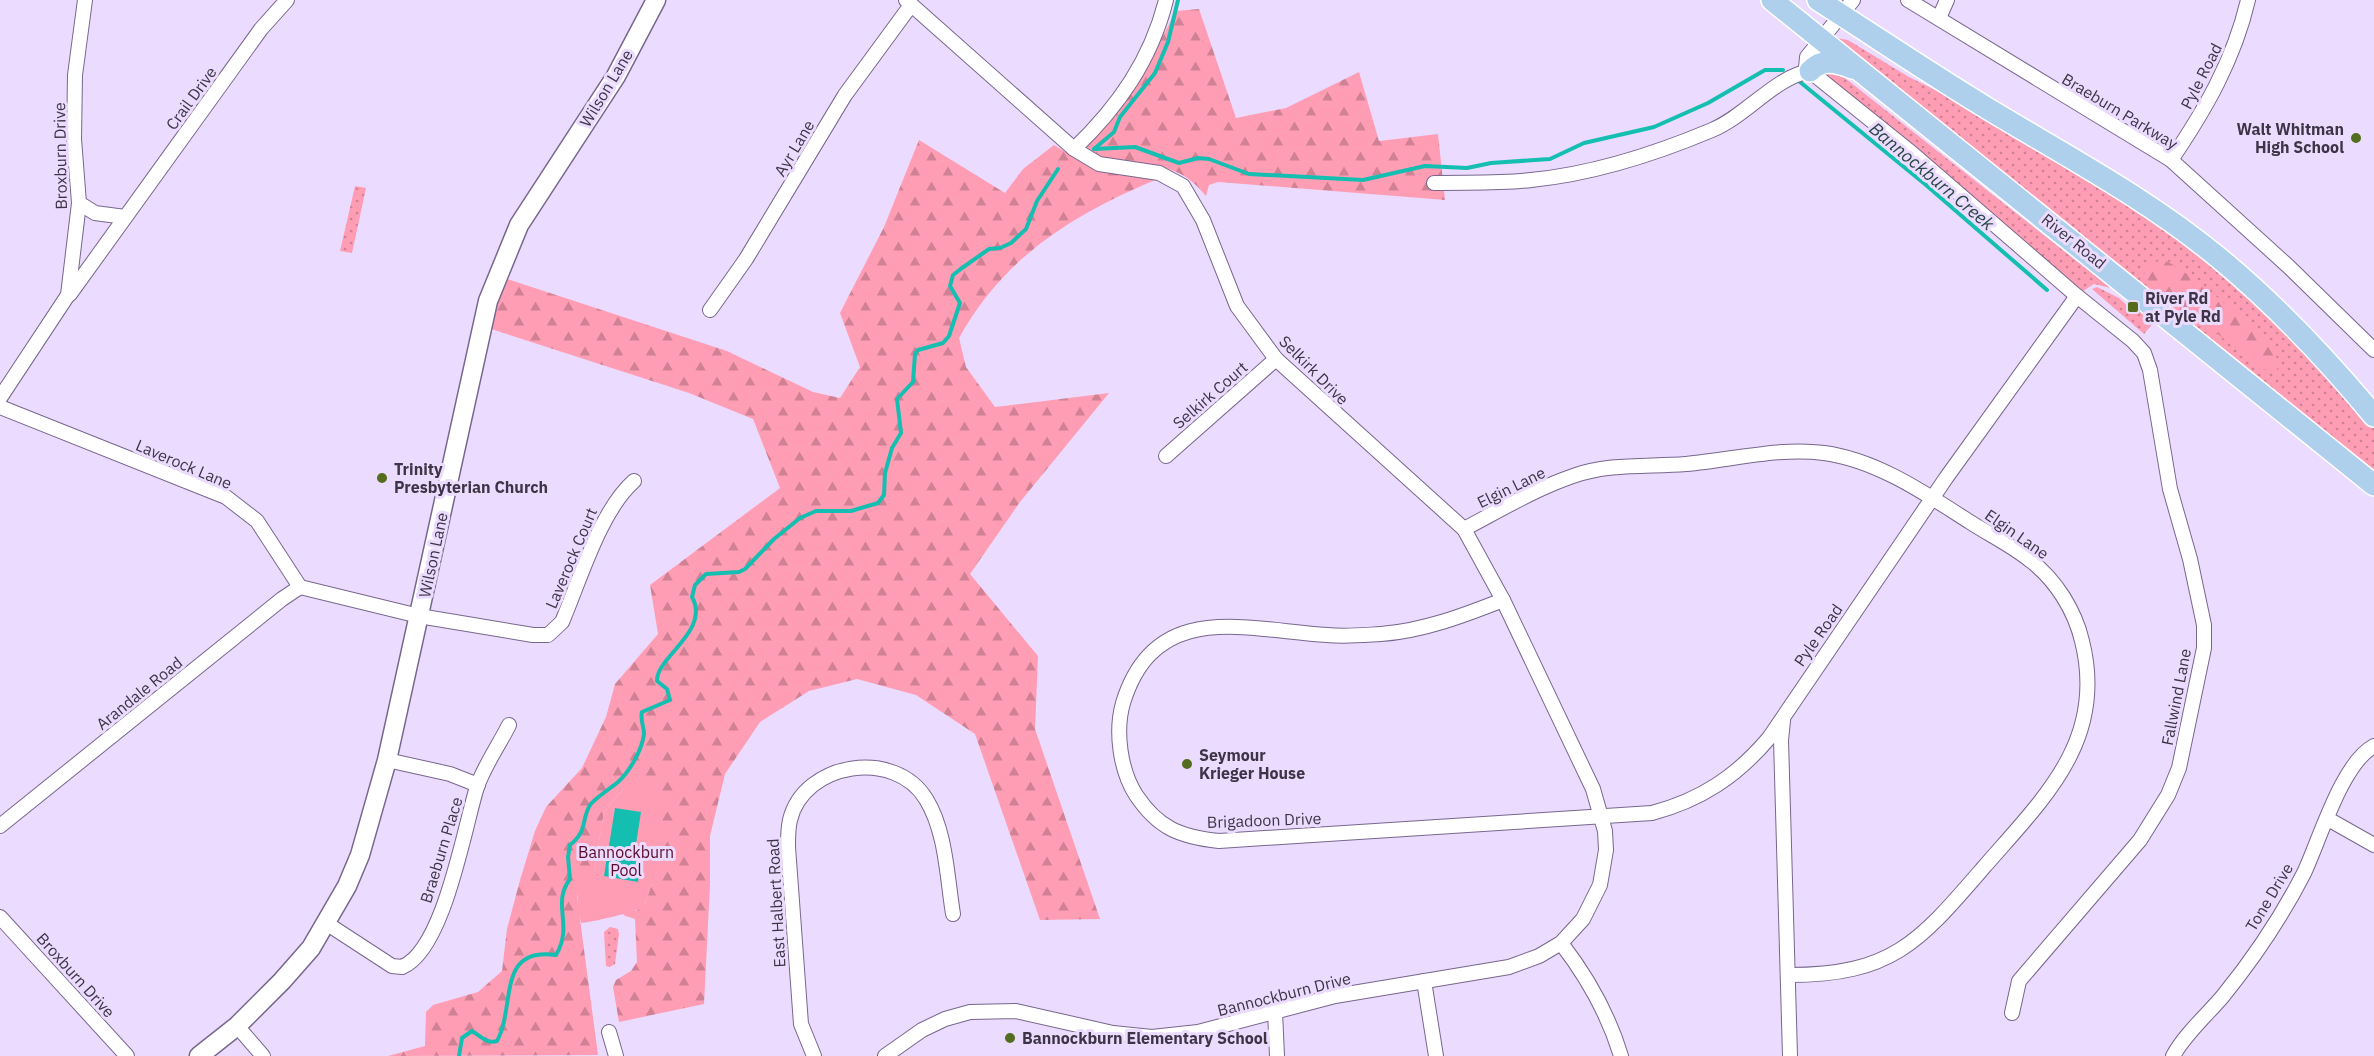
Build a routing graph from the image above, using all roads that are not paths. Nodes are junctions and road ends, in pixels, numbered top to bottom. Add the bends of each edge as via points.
1 (85, 0) edge
2 (287, 0) edge
3 (656, 0) edge
4 (1166, 0) edge
5 (1772, 0) edge
6 (1818, 0) edge
7 (1908, 0) edge
8 (1947, 0) edge
9 (2248, 0) edge
10 (908, 2) edge
11 (1844, 4) edge
12 (1939, 18) junction
13 (1821, 40) junction
14 (1810, 71) junction
15 (1861, 71) junction
16 (1074, 149) junction
17 (2170, 160) junction
18 (1434, 183) dead end
19 (79, 203) junction
20 (125, 217) junction
21 (68, 296) junction
22 (2077, 296) junction
23 (710, 310) dead end
24 (2374, 350) edge
25 (1276, 359) junction
26 (0, 398) edge
27 (0, 407) edge
28 (2374, 416) edge
29 (1166, 456) dead end
30 (634, 481) dead end
31 (2374, 485) edge
32 (1934, 499) junction
33 (1464, 529) junction
34 (300, 587) junction
35 (1503, 600) junction
36 (419, 616) junction
37 (1783, 716) junction
38 (509, 725) dead end
39 (2374, 746) edge
40 (387, 760) junction
41 (478, 785) junction
42 (1602, 818) junction
43 (2328, 819) junction
44 (0, 826) edge
45 (2374, 845) edge
46 (953, 914) dead end
47 (0, 917) edge
48 (326, 923) junction
49 (1561, 943) junction
50 (1789, 975) junction
51 (1424, 981) junction
52 (1275, 1012) junction
53 (2012, 1013) dead end
54 (237, 1026) junction
55 (609, 1032) dead end
56 (127, 1056) edge
57 (200, 1056) edge
58 (263, 1056) edge
59 (616, 1056) edge
60 (814, 1056) edge
61 (885, 1056) edge
62 (1278, 1056) edge
63 (1436, 1056) edge
64 (1621, 1056) edge
65 (1790, 1056) edge
66 (2173, 1056) edge

1 - 19 street, Broxburn Drive via 75,75
2 - 20 street, Crail Drive via 261,29
3 - 36 main road, Wilson Lane via 616,76 519,225 497,276 484,316
4 - 16 street via 1147,56 1102,122
5 - 13 main road, River Road
6 - 11 main road
7 - 12 street, Braeburn Parkway
8 - 12 street
9 - 17 street, Pyle Road via 2216,90
10 - 16 street, Selkirk Drive
10 - 23 street, Ayr Lane
11 - 13 street
11 - 28 main road via 1935,77 2147,204 2209,250 2281,311
12 - 17 street, Braeburn Parkway
13 - 14 street via 1805,60
13 - 15 main road, River Road
14 - 15 main road via 1828,62
14 - 18 street via 1792,76 1715,129 1645,155 1591,170 1531,180
14 - 22 street
15 - 31 main road, River Road
16 - 25 street, Selkirk Drive via 1099,164 1159,173 1183,186 1203,220 1237,306
17 - 24 street, Braeburn Parkway
19 - 20 street via 95,213
19 - 21 street, Broxburn Drive
20 - 21 street, Crail Drive
21 - 26 street, Broxburn Drive
22 - 32 street, Pyle Road
22 - 53 street, Fallwind Lane via 2144,353 2170,489 2200,601 2204,648 2179,768 2168,795 2140,840 2019,981
25 - 29 street, Selkirk Court
25 - 33 street, Selkirk Drive
27 - 34 street, Laverock Lane via 226,497 256,521
30 - 36 street, Laverock Court via 610,509 562,622 548,635
32 - 33 street, Elgin Lane via 1859,461 1797,451 1575,475
32 - 37 street, Pyle Road
32 - 50 street, Elgin Lane via 2032,561 2068,605 2086,658 2086,713 2079,739 2067,766 2039,804 1915,941 1889,958 1859,969 1828,975
33 - 35 street, Selkirk Drive
34 - 36 street
34 - 44 street, Arandale Road
35 - 42 street, Selkirk Drive via 1593,789
35 - 42 street, Brigadoon Drive via 1453,619 1384,634 1329,636 1225,625 1189,630 1160,645 1130,683 1119,717 1120,751 1133,790 1150,816 1178,833 1219,840
36 - 40 main road, Wilson Lane
37 - 42 street, Brigadoon Drive via 1754,756 1704,794 1653,813
37 - 50 street
38 - 41 street
39 - 43 street, Tone Drive via 2357,760 2344,780
40 - 41 street via 450,774
40 - 48 main road, Wilson Lane via 360,855
41 - 48 street, Braeburn Place via 447,897 419,956 402,967 392,966
42 - 49 street, Bannockburn Drive via 1606,850 1600,885 1583,919
43 - 45 street
43 - 66 street, Tone Drive via 2303,874 2265,938
46 - 60 street, East Halbert Road via 937,818 925,796 911,783 889,770 855,766 828,775 804,796 790,819 788,847 801,1024
47 - 56 street, Broxburn Drive
48 - 54 main road, Wilson Lane via 282,981
49 - 51 street, Bannockburn Drive via 1509,967
49 - 64 street via 1604,1009
50 - 65 street
51 - 52 street, Bannockburn Drive via 1335,996
51 - 63 street
52 - 61 street, Bannockburn Drive via 1198,1032 1152,1037 1113,1033 1016,1011 970,1012 922,1030
52 - 62 street
54 - 57 main road, Wilson Lane
54 - 58 street
55 - 59 street

